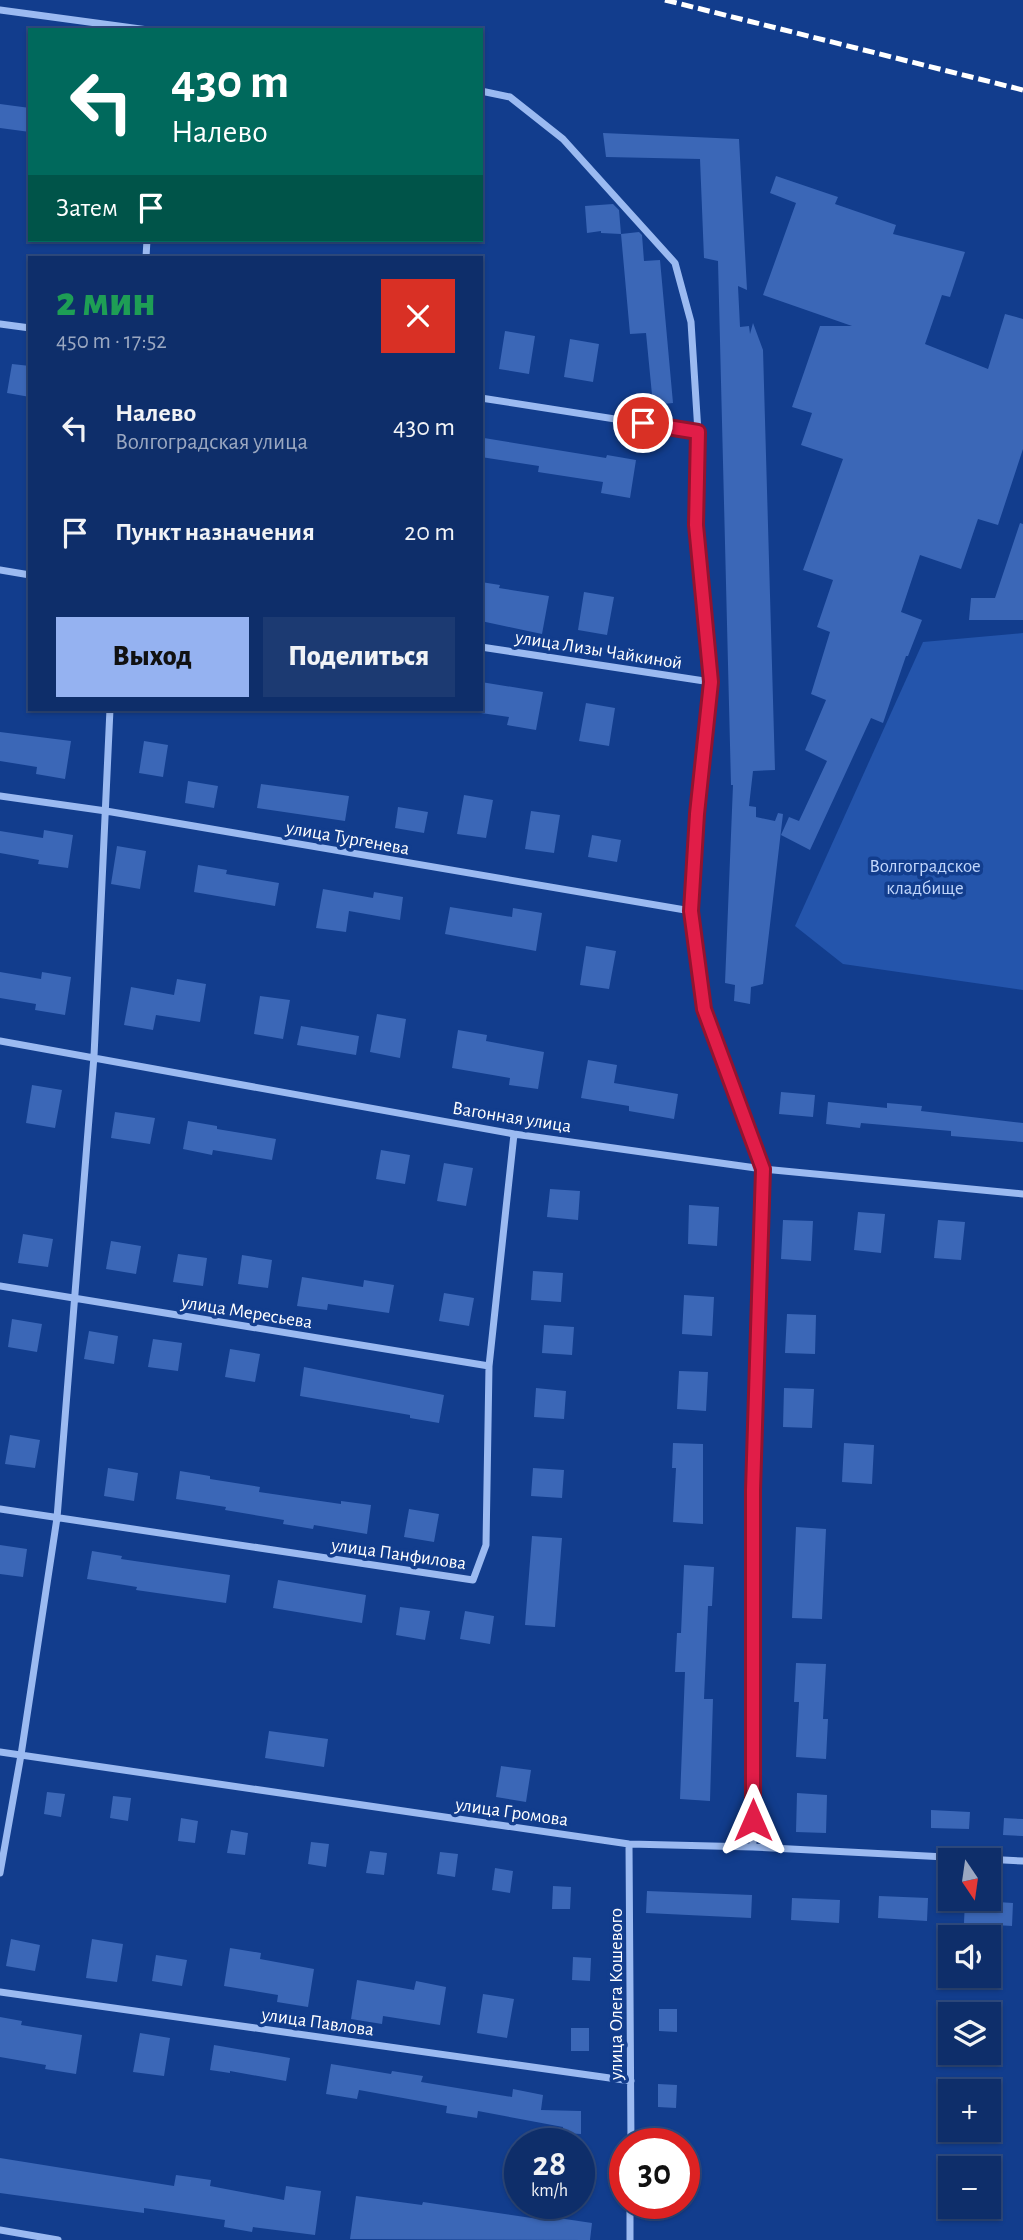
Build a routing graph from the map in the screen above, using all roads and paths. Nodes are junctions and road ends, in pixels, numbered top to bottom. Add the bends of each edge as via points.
1 (0, 10) edge
2 (133, 28) edge
3 (483, 91) edge
4 (0, 324) edge
5 (28, 328) edge
6 (483, 398) edge
7 (698, 432) junction
8 (0, 570) edge
9 (28, 575) edge
10 (483, 647) edge
11 (711, 682) junction
12 (110, 711) edge
13 (0, 796) edge
14 (106, 811) junction
15 (691, 911) junction
16 (0, 1041) edge
17 (94, 1056) junction
18 (514, 1134) junction
19 (763, 1169) junction
20 (1023, 1194) edge
21 (0, 1286) edge
22 (74, 1298) junction
23 (489, 1366) junction
24 (0, 1508) edge
25 (57, 1518) junction
26 (0, 1752) edge
27 (21, 1755) junction
28 (629, 1844) junction
29 (753, 1847) junction
30 (1023, 1861) edge
31 (0, 1873) edge
32 (0, 1992) edge
33 (631, 2081) junction
34 (631, 2128) edge
35 (630, 2219) edge
36 (0, 2230) edge
37 (58, 2240) edge
38 (629, 2240) edge

1 - 2 street
3 - 7 street via 510,97 563,139 675,263 691,322
4 - 5 street
6 - 7 street
7 - 11 street via 696,525
8 - 9 street
10 - 11 street, улица Лизы Чайкиной
11 - 15 street
12 - 14 street
13 - 14 street, улица Тургенева
14 - 15 street, улица Тургенева
14 - 17 street
15 - 19 street via 704,1009
16 - 17 street, Вагонная улица
17 - 18 street, Вагонная улица
17 - 22 street
18 - 19 street, Вагонная улица
18 - 23 street, улица Панфилова
19 - 20 street, Вагонная улица
19 - 29 street via 753,1490
21 - 22 street, улица Мересьева
22 - 23 street, улица Мересьева
22 - 25 street
23 - 25 street, улица Панфилова via 486,1545 473,1580
24 - 25 street, улица Панфилова
25 - 27 street
26 - 27 street, улица Громова
27 - 28 street, улица Громова
27 - 31 street
28 - 29 street, улица Громова
28 - 33 street, улица Олега Кошевого
29 - 30 street, улица Громова
32 - 33 street, улица Павлова
33 - 34 street, улица Олега Кошевого
35 - 38 street
36 - 37 street

